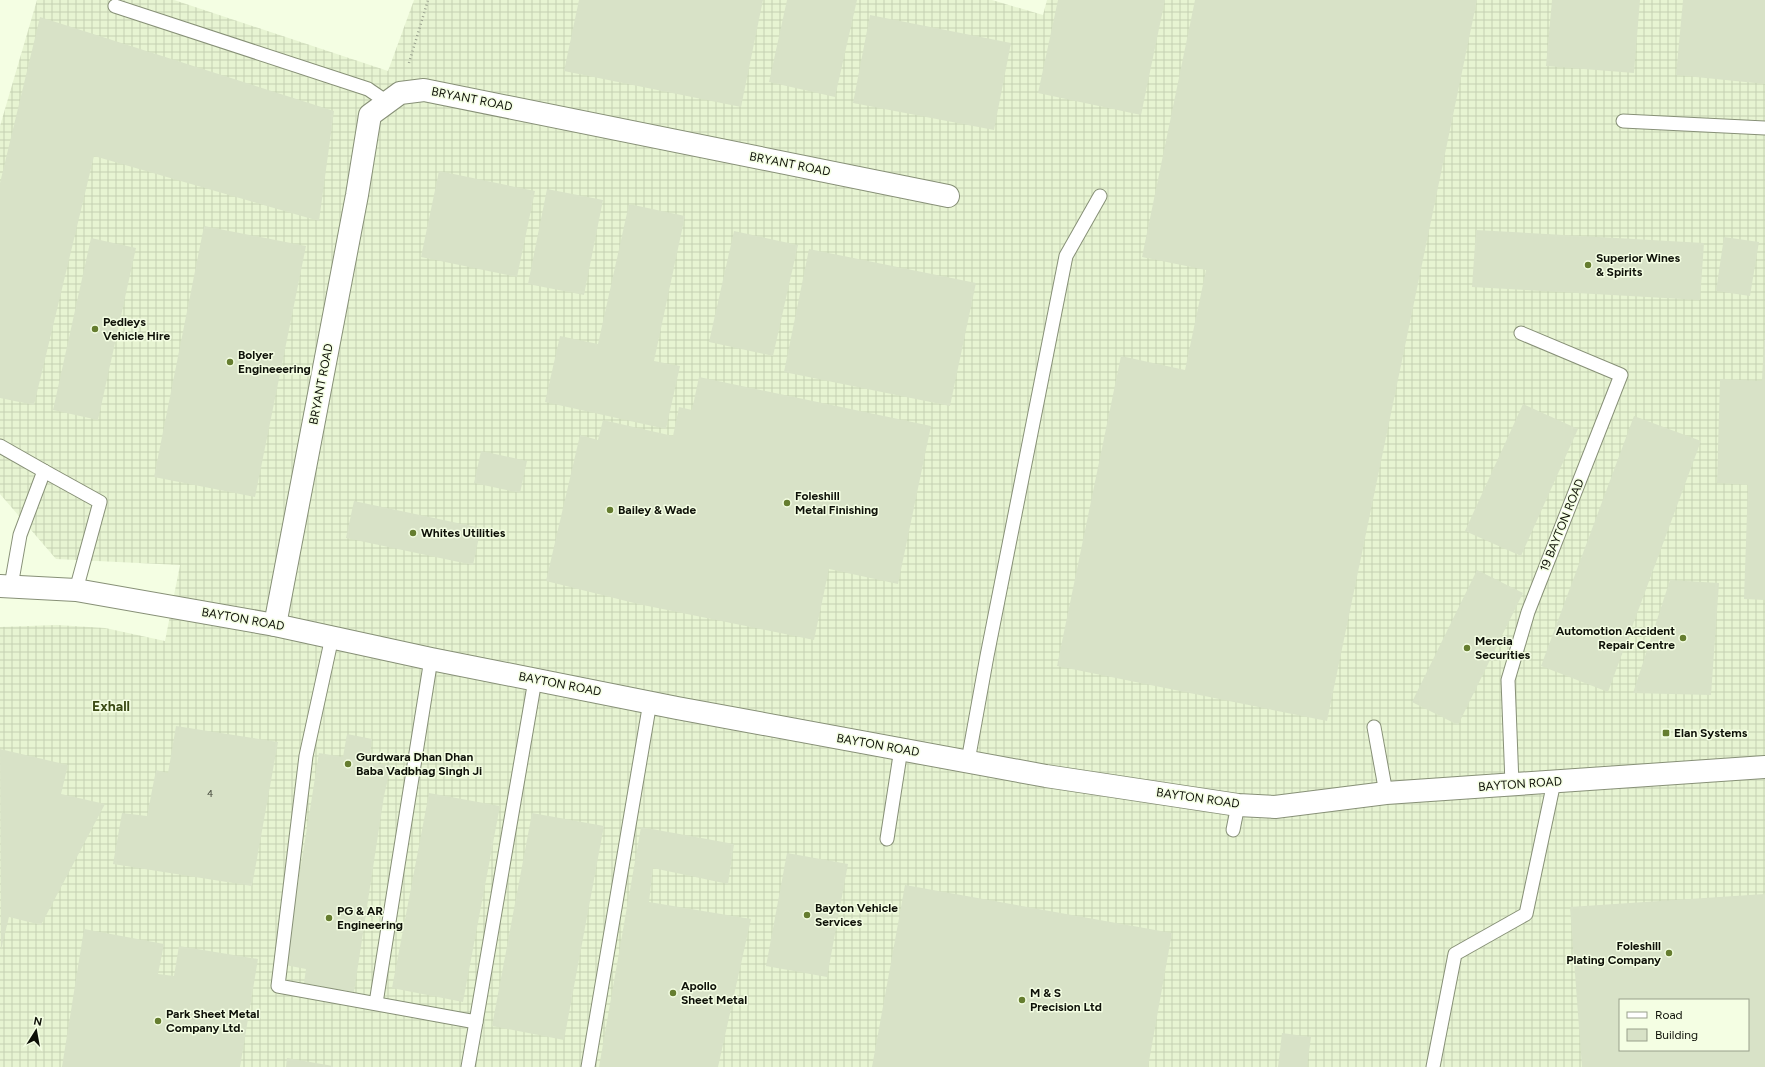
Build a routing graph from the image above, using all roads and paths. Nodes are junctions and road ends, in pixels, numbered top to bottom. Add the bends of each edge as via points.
1 (428, 0) edge
2 (115, 6) dead end
3 (393, 97) junction
4 (1623, 121) dead end
5 (1765, 128) edge
6 (948, 196) dead end
7 (1100, 196) dead end
8 (1521, 333) dead end
9 (0, 446) edge
10 (44, 471) junction
11 (5, 586) edge
12 (76, 590) junction
13 (275, 625) junction
14 (332, 637) junction
15 (430, 659) junction
16 (535, 680) junction
17 (650, 702) junction
18 (1374, 727) dead end
19 (901, 749) junction
20 (968, 762) junction
21 (1765, 767) edge
22 (1554, 782) junction
23 (1512, 784) junction
24 (1386, 793) junction
25 (1238, 805) junction
26 (1233, 830) dead end
27 (887, 839) dead end
28 (376, 1003) junction
29 (476, 1022) junction
30 (468, 1067) edge
31 (588, 1067) edge
32 (1433, 1067) edge

1 - 3 path
2 - 3 lane
3 - 6 street, BRYANT ROAD via 424,90
3 - 13 street, BRYANT ROAD via 370,115
4 - 5 lane
7 - 20 lane via 1066,256
8 - 23 lane, 19 BAYTON ROAD via 1621,376 1528,612 1508,680
9 - 10 lane
10 - 11 lane via 20,535
10 - 12 lane via 100,502
11 - 12 street, BAYTON ROAD
12 - 13 street, BAYTON ROAD
13 - 14 street, BAYTON ROAD
14 - 15 street, BAYTON ROAD
14 - 28 lane via 306,756 278,986
15 - 16 street, BAYTON ROAD
15 - 28 lane
16 - 17 street, BAYTON ROAD
16 - 29 lane
17 - 19 street, BAYTON ROAD
17 - 31 lane
18 - 24 lane
19 - 20 street, BAYTON ROAD
19 - 27 lane
20 - 25 street, BAYTON ROAD
21 - 22 street, BAYTON ROAD
22 - 23 street, BAYTON ROAD
22 - 32 lane via 1526,914 1455,954
23 - 24 street, BAYTON ROAD
24 - 25 street, BAYTON ROAD via 1275,807
25 - 26 lane
28 - 29 lane
29 - 30 lane

